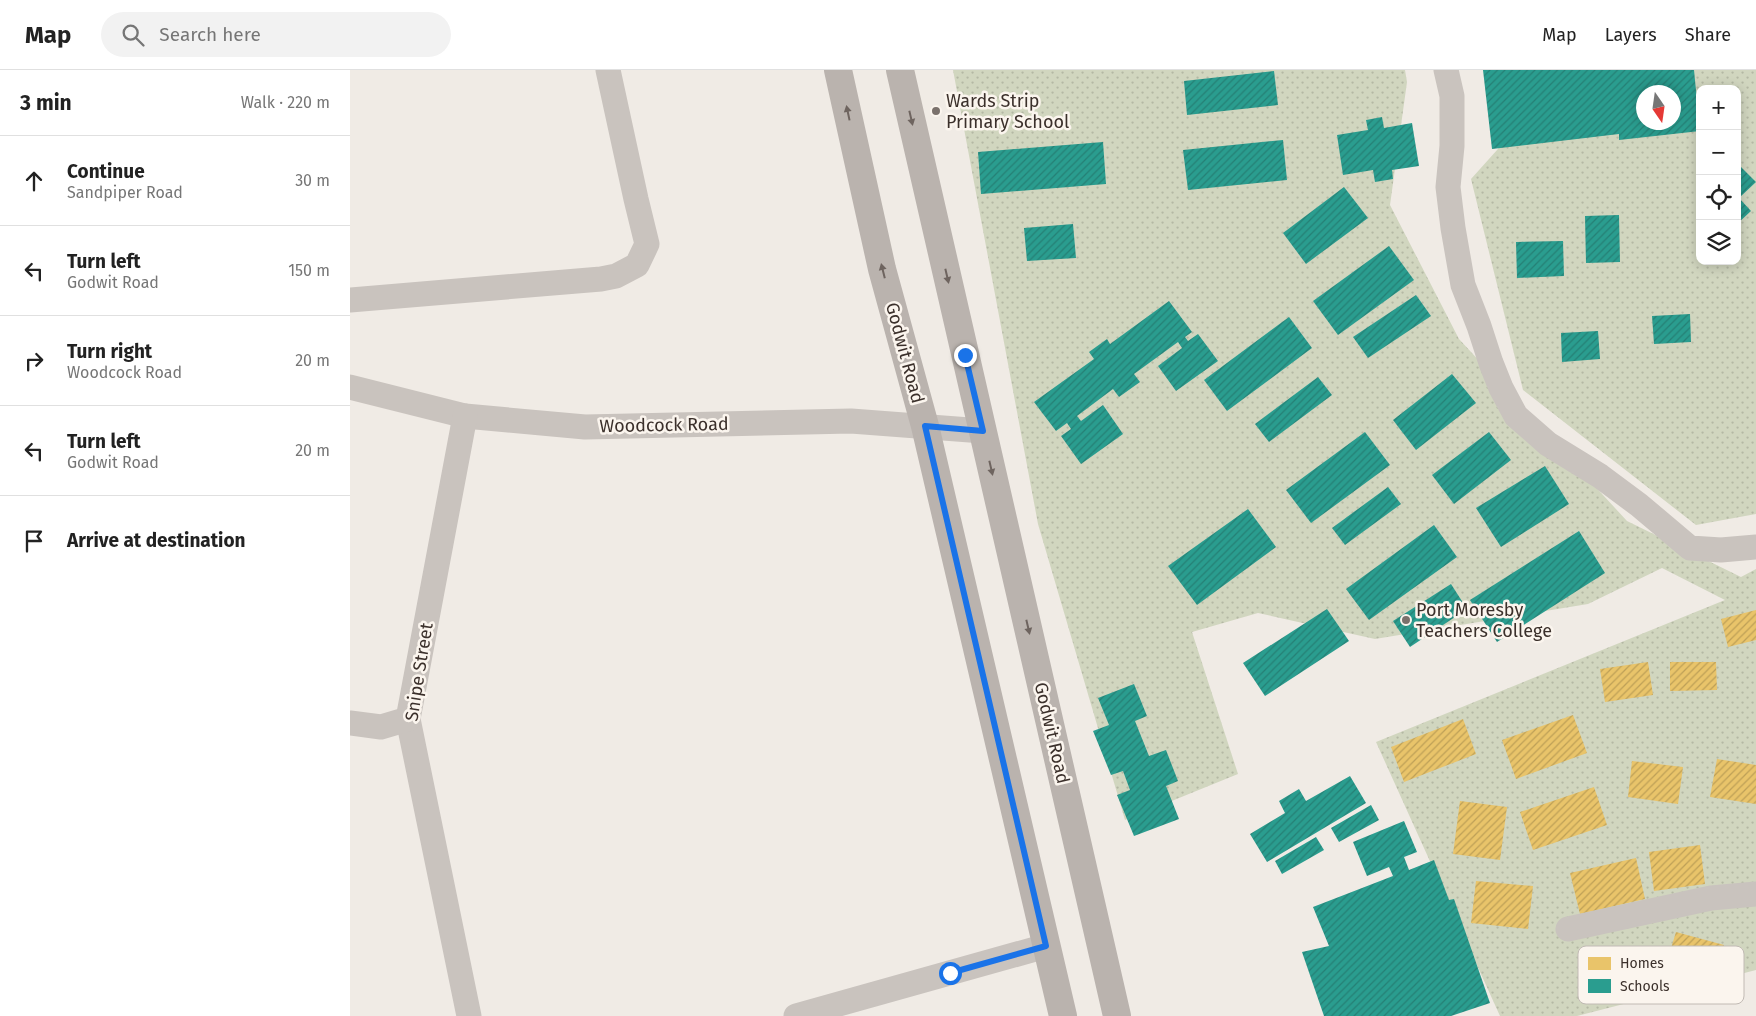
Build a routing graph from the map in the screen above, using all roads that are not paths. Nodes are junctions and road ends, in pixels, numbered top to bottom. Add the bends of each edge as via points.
1 (608, 70) edge
2 (838, 70) edge
3 (900, 70) edge
4 (1446, 70) edge
5 (350, 300) edge
6 (350, 387) edge
7 (465, 416) junction
8 (925, 426) junction
9 (983, 431) junction
10 (1756, 547) edge
11 (408, 719) junction
12 (350, 723) edge
13 (1756, 894) edge
14 (1568, 929) dead end
15 (1046, 946) junction
16 (468, 1016) edge
17 (796, 1016) edge
18 (1063, 1016) edge
19 (1117, 1016) edge

1 - 5 street via 647,244 637,265 616,276 601,279
8 -> 2 main road, Godwit Road via 882,269
3 -> 9 main road, Godwit Road
4 - 10 street via 1452,96 1448,187 1462,285 1490,363 1516,416 1548,444 1639,505 1690,548
6 - 7 street, Woodcock Road
7 - 8 street, Woodcock Road via 585,427 851,421
7 - 11 street, Snipe Street
8 - 9 street, Woodcock Road
8 - 15 main road, Godwit Road
9 -> 19 main road, Godwit Road
11 - 12 street via 381,726
11 - 16 street, Snipe Street
13 - 14 street via 1712,898
15 - 17 street
15 - 18 main road, Godwit Road

